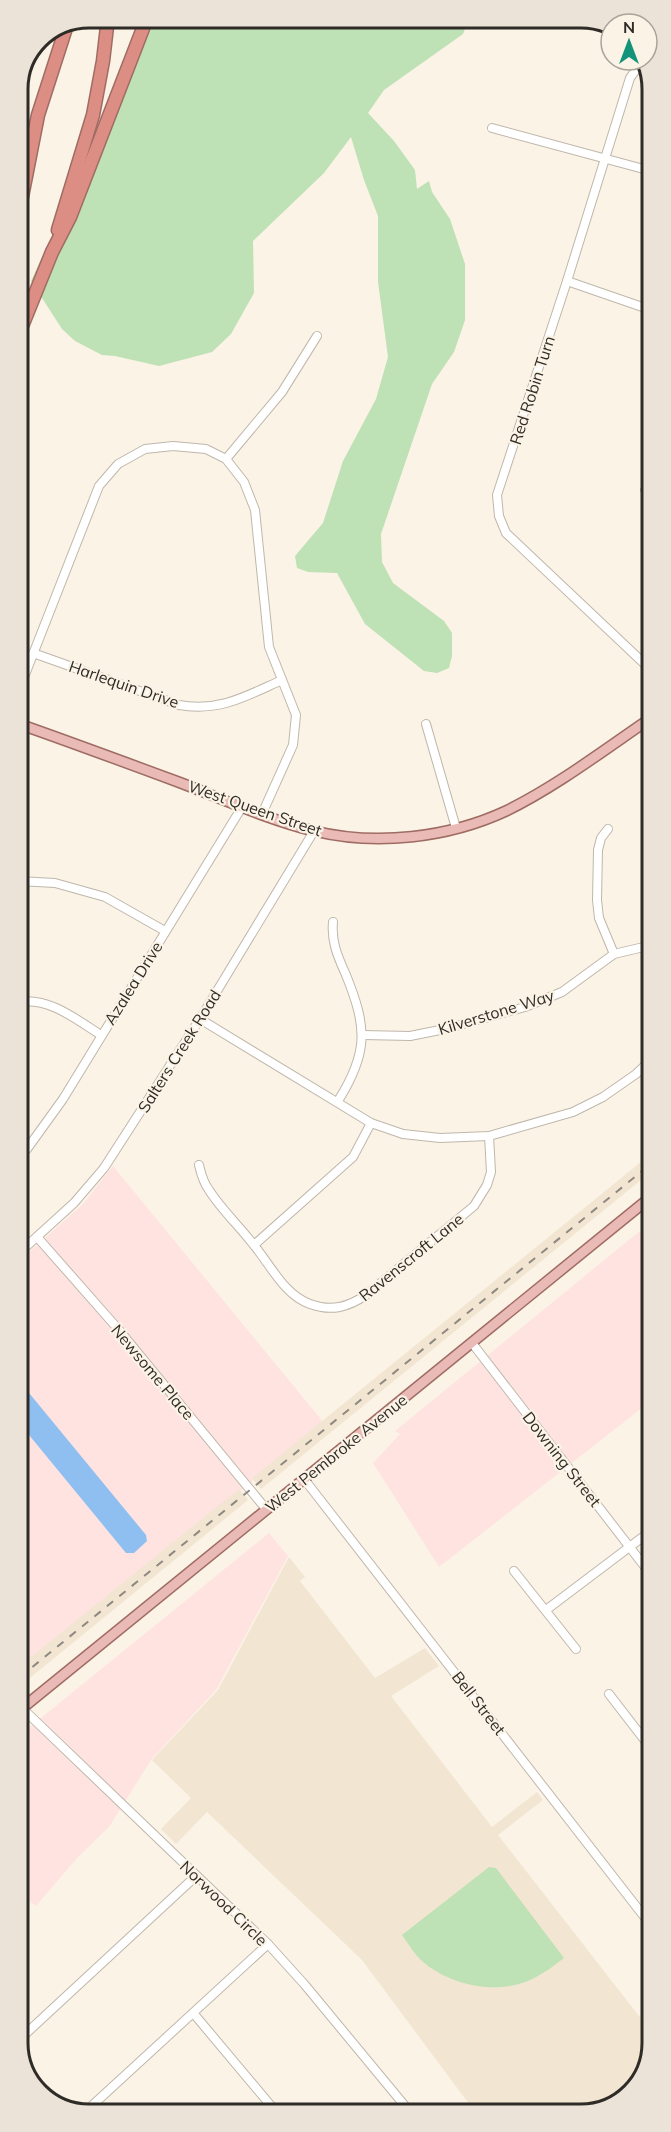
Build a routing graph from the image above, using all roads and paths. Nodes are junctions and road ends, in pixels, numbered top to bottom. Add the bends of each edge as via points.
1 (107, 28) edge
2 (143, 28) edge
3 (64, 34) edge
4 (634, 72) edge
5 (492, 128) dead end
6 (605, 159) junction
7 (28, 166) edge
8 (642, 169) edge
9 (52, 252) junction
10 (567, 281) junction
11 (642, 307) edge
12 (28, 311) edge
13 (317, 336) dead end
14 (226, 459) junction
15 (33, 653) junction
16 (642, 661) edge
17 (28, 666) edge
18 (282, 681) junction
19 (426, 724) dead end
20 (642, 724) edge
21 (28, 727) edge
22 (242, 807) junction
23 (262, 814) junction
24 (456, 828) junction
25 (608, 829) dead end
26 (314, 831) junction
27 (28, 882) edge
28 (333, 922) dead end
29 (165, 931) junction
30 (642, 947) edge
31 (614, 954) junction
32 (28, 1000) edge
33 (200, 1019) junction
34 (101, 1035) junction
35 (363, 1035) junction
36 (642, 1068) edge
37 (338, 1101) junction
38 (371, 1123) junction
39 (489, 1136) junction
40 (28, 1148) edge
41 (199, 1165) dead end
42 (642, 1204) edge
43 (38, 1238) junction
44 (254, 1245) junction
45 (28, 1246) edge
46 (471, 1343) junction
47 (304, 1479) junction
48 (266, 1509) junction
49 (642, 1537) edge
50 (629, 1546) junction
51 (642, 1563) edge
52 (514, 1571) dead end
53 (546, 1610) junction
54 (576, 1649) dead end
55 (609, 1694) dead end
56 (28, 1703) edge
57 (28, 1716) edge
58 (642, 1737) edge
59 (196, 1876) junction
60 (642, 1914) edge
61 (268, 1944) junction
62 (194, 2014) junction
63 (28, 2032) edge
64 (95, 2103) edge
65 (269, 2103) edge
66 (403, 2104) edge

1 - 9 highway via 93,115
2 - 9 highway via 70,217
3 - 7 highway via 38,114
4 - 6 street, Red Robin Turn
5 - 6 street
6 - 8 street
6 - 10 street, Red Robin Turn
9 - 12 highway
10 - 11 street
10 - 16 street, Red Robin Turn via 497,495 499,516 506,533
13 - 14 street via 282,392
14 - 15 street via 206,449 173,446 145,449 118,464 99,486
14 - 18 street via 244,482 255,510 269,647
15 - 17 street
15 - 18 street, Harlequin Drive via 179,705 198,708 232,702
18 - 23 street via 296,716 293,745
19 - 24 street
20 - 24 main road, West Queen Street via 528,799
21 - 22 main road, West Queen Street
22 - 23 main road, West Queen Street
22 - 29 street, Azalea Drive
23 - 26 main road, West Queen Street
24 - 26 main road, West Queen Street via 382,838
25 - 31 street via 598,850 597,900 599,918
26 - 33 street, Salters Creek Road
27 - 29 street via 55,883 105,897
28 - 35 street via 334,946 355,998
29 - 34 street, Azalea Drive
30 - 31 street, Kilverstone Way
31 - 35 street, Kilverstone Way via 562,992 525,1007 410,1036
32 - 34 street via 61,1010
33 - 37 street
33 - 43 street, Salters Creek Road via 104,1168
34 - 40 street, Azalea Drive
35 - 37 street via 349,1084
36 - 39 street via 603,1097 573,1112
37 - 38 street
38 - 39 street via 403,1134 440,1138
38 - 44 street via 353,1157
39 - 44 street, Ravenscroft Lane via 491,1172 474,1206 351,1305 322,1307 297,1298
41 - 44 street, Ravenscroft Lane via 209,1191
42 - 46 main road, West Pembroke Avenue
43 - 45 street, Salters Creek Road
43 - 48 street, Newsome Place
46 - 47 main road, West Pembroke Avenue
46 - 50 street, Downing Street
47 - 48 main road, West Pembroke Avenue
47 - 60 street, Bell Street
48 - 56 main road, West Pembroke Avenue
49 - 50 street
50 - 51 street, Downing Street
50 - 53 street
52 - 53 street
53 - 54 street
55 - 58 street
57 - 59 street, Norwood Circle
59 - 61 street, Norwood Circle
59 - 63 street
61 - 62 street
61 - 66 street, Norwood Circle
62 - 64 street
62 - 65 street

